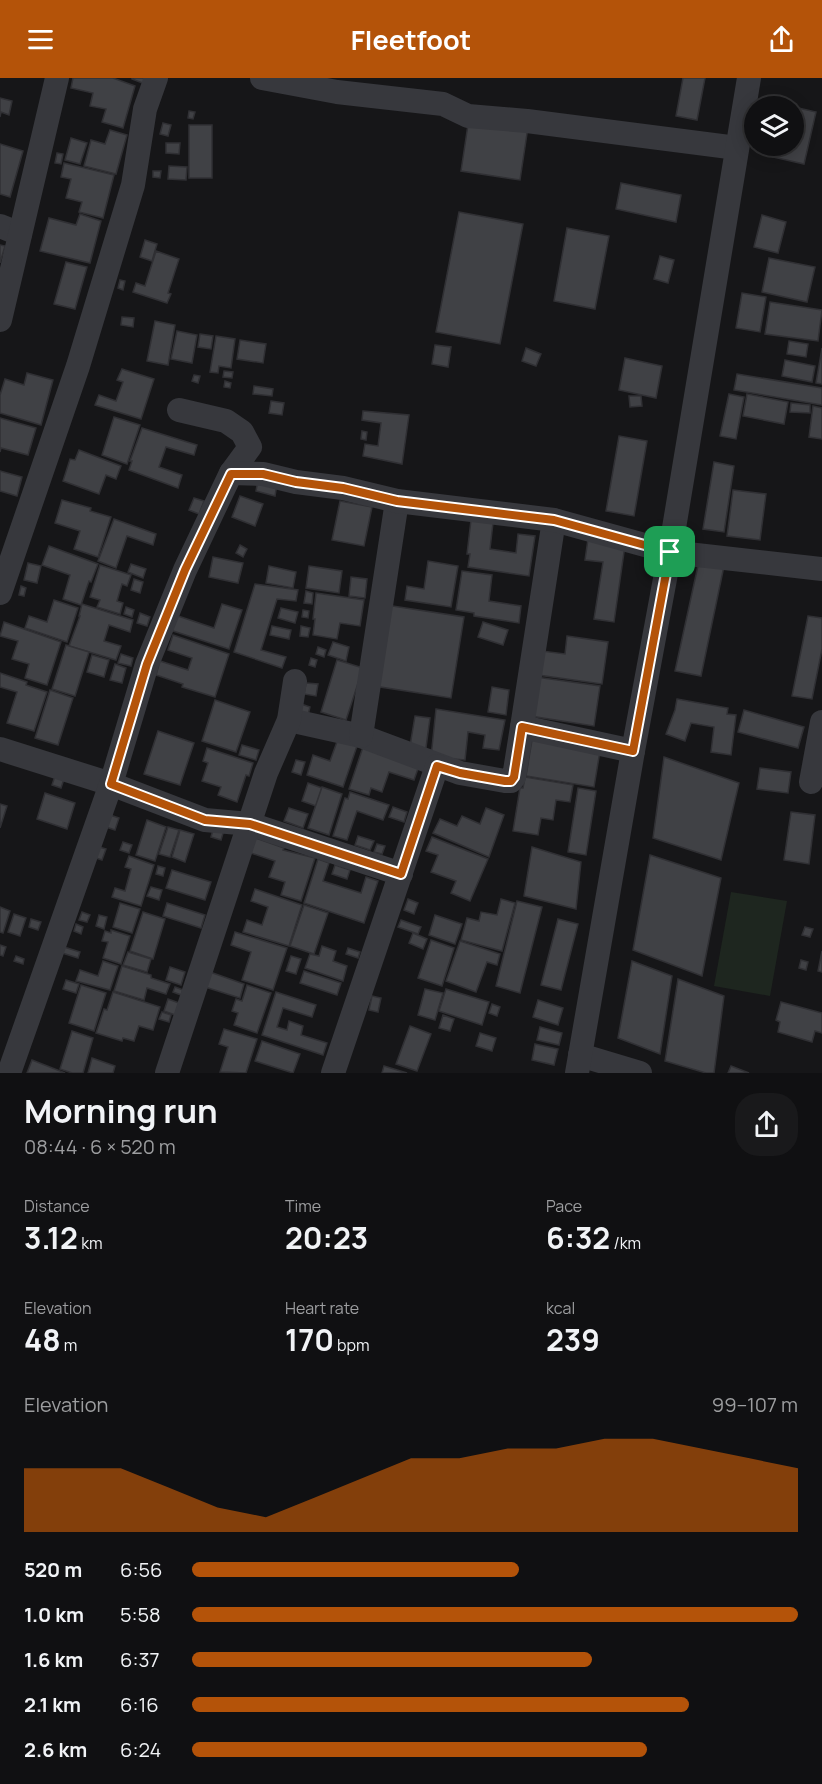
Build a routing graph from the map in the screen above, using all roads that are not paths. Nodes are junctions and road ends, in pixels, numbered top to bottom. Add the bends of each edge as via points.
1 (57, 78) edge
2 (156, 78) edge
3 (262, 78) edge
4 (749, 78) edge
5 (737, 148) junction
6 (10, 230) edge
7 (0, 320) edge
8 (179, 410) dead end
9 (231, 474) junction
10 (397, 501) junction
11 (554, 520) junction
12 (670, 552) junction
13 (822, 570) edge
14 (3, 576) edge
15 (295, 681) dead end
16 (289, 720) junction
17 (822, 722) edge
18 (522, 727) junction
19 (361, 736) junction
20 (0, 749) edge
21 (633, 751) junction
22 (437, 766) junction
23 (811, 782) dead end
24 (111, 784) junction
25 (250, 824) junction
26 (401, 874) junction
27 (578, 1064) edge
28 (9, 1073) edge
29 (168, 1073) edge
30 (333, 1073) edge
31 (640, 1073) edge

1 - 6 street
2 - 14 street via 146,109 133,185 85,344
3 - 5 street via 337,92 443,104 468,116
4 - 5 street
5 - 12 street
6 - 7 street
8 - 9 street via 226,421 242,432 250,447
9 - 10 street via 263,474
9 - 24 street via 185,570 147,664
10 - 11 street
10 - 19 street
11 - 12 street
11 - 18 street
12 - 13 street
12 - 21 street
15 - 16 street
16 - 19 street
16 - 25 street
17 - 23 street
18 - 21 street
18 - 22 street via 511,781
19 - 22 street
20 - 24 street
21 - 27 street
22 - 26 street
24 - 25 street via 205,820
24 - 28 street
25 - 26 street
25 - 29 street
26 - 30 street
27 - 31 street

